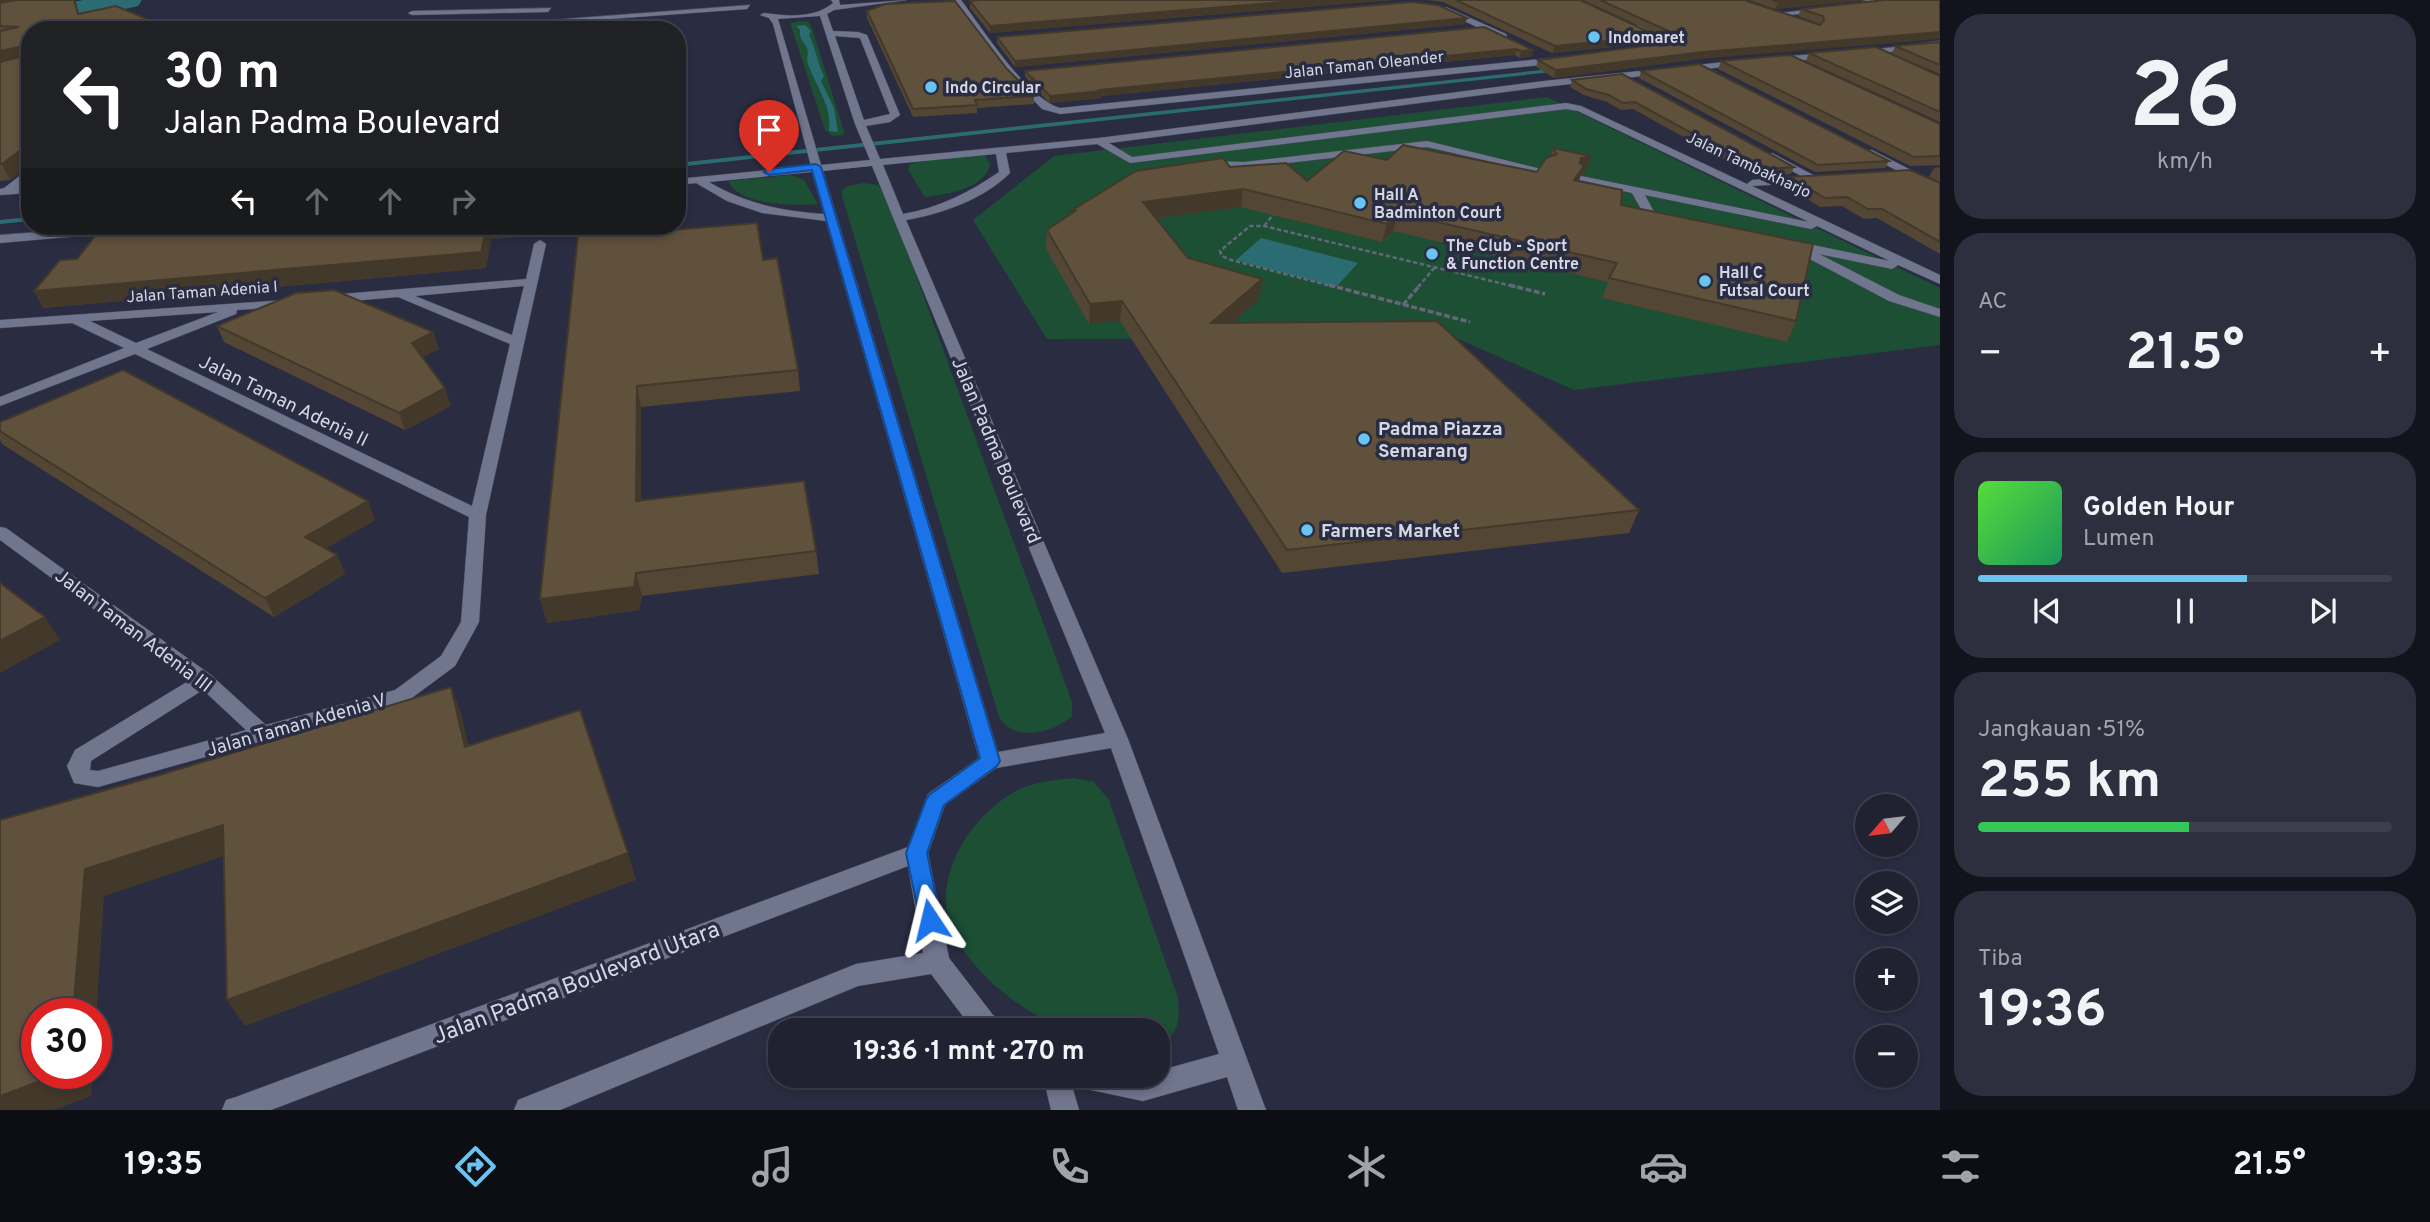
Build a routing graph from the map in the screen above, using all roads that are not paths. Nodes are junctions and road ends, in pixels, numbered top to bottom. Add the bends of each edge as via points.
1 (903, 0) edge
2 (1864, 0) edge
3 (959, 2) edge
4 (750, 3) edge
5 (972, 3) edge
6 (1892, 3) edge
7 (700, 4) edge
8 (834, 4) edge
9 (1880, 4) junction
10 (1439, 6) edge
11 (1854, 7) edge
12 (586, 8) dead end
13 (559, 9) dead end
14 (1828, 9) edge
15 (1765, 11) edge
16 (412, 13) dead end
17 (823, 13) junction
18 (1775, 14) junction
19 (772, 16) junction
20 (518, 21) edge
21 (1796, 21) edge
22 (1628, 24) edge
23 (1485, 27) junction
24 (1458, 30) edge
25 (829, 33) junction
26 (1000, 38) edge
27 (1508, 38) edge
28 (986, 39) junction
29 (1940, 44) edge
30 (1532, 50) edge
31 (1645, 51) edge
32 (1874, 51) junction
33 (1849, 53) edge
34 (1837, 54) edge
35 (1568, 59) edge
36 (1788, 59) junction
37 (1895, 60) edge
38 (1555, 61) junction
39 (1763, 61) edge
40 (1750, 62) edge
41 (1700, 65) junction
42 (1814, 70) edge
43 (1025, 72) edge
44 (1012, 73) junction
45 (1621, 75) junction
46 (1724, 78) edge
47 (1544, 84) junction
48 (1645, 88) edge
49 (861, 125) junction
50 (1294, 138) junction
51 (1099, 142) junction
52 (1858, 147) edge
53 (1001, 152) junction
54 (1765, 153) edge
55 (1154, 156) junction
56 (1320, 156) junction
57 (876, 162) junction
58 (816, 167) junction
59 (1929, 170) edge
60 (1544, 171) edge
61 (1907, 172) junction
62 (1880, 174) edge
63 (1813, 178) junction
64 (1826, 178) edge
65 (21, 179) edge
66 (1581, 179) edge
67 (698, 180) junction
68 (686, 181) edge
69 (1752, 183) junction
70 (1636, 189) junction
71 (1940, 189) edge
72 (4, 192) edge
73 (831, 218) junction
74 (900, 218) junction
75 (1680, 224) edge
76 (1839, 232) junction
77 (49, 235) edge
78 (0, 239) edge
79 (540, 244) dead end
80 (1919, 270) junction
81 (1940, 272) edge
82 (1940, 280) edge
83 (531, 282) junction
84 (402, 295) junction
85 (250, 304) junction
86 (1940, 313) edge
87 (73, 318) junction
88 (0, 324) edge
89 (518, 342) junction
90 (134, 349) junction
91 (0, 402) edge
92 (478, 515) junction
93 (0, 532) edge
94 (204, 680) junction
95 (263, 734) junction
96 (1118, 739) junction
97 (990, 761) junction
98 (917, 853) junction
99 (937, 962) junction
100 (980, 1018) edge
101 (1233, 1063) junction
102 (1170, 1080) edge
103 (1059, 1088) edge
104 (236, 1110) edge
105 (528, 1110) edge
106 (1065, 1110) edge
107 (1252, 1110) edge

1 - 8 street
2 - 9 street
3 - 5 street
3 - 28 street
4 - 7 street
4 - 19 street via 750,11
6 - 9 street
7 - 12 street
7 - 20 street
8 - 17 street
9 - 11 street
10 - 23 street
13 - 16 street
14 - 18 street
15 - 18 street
17 - 19 street
17 - 25 street
18 - 21 street
19 - 58 street
22 - 31 street via 1675,46
23 - 24 street
23 - 27 street
25 - 49 street
25 - 49 street via 863,37 895,115
26 - 28 street
28 - 44 street
29 - 32 street
30 - 38 street
32 - 33 street
32 - 37 street
34 - 36 street
35 - 38 street, Jalan Taman Oleander
36 - 39 street
36 - 42 street
38 - 44 street, Jalan Taman Oleander via 1060,111 1045,107
40 - 41 street
41 - 45 street
41 - 46 street
43 - 44 street
45 - 47 street
45 - 48 street
47 - 51 street
47 - 69 street, Jalan Tambakharjo
49 - 57 street, Jalan Padma Boulevard
50 - 55 street
50 - 56 street
50 - 76 street via 1566,106 1581,109
51 - 53 street
51 - 55 street via 1130,160
52 - 61 street
53 - 57 street
53 - 74 street via 1005,173 972,196
54 - 63 street
55 - 56 street via 1214,166
56 - 60 street via 1427,144
57 - 58 street
57 - 74 street, Jalan Padma Boulevard
58 - 67 street
58 - 73 street
59 - 61 street
61 - 62 street
61 - 71 street
63 - 64 street
63 - 69 street
65 - 72 street
66 - 70 street
67 - 68 street
67 - 73 street via 744,206
69 - 81 street, Jalan Tambakharjo
70 - 75 street via 1649,214
70 - 76 street
73 - 97 street
74 - 96 street, Jalan Padma Boulevard
76 - 80 street
77 - 78 street
79 - 83 street, Jalan Taman Adenia V
80 - 82 street
80 - 86 street via 1782,243 1894,298
83 - 84 street, Jalan Taman Adenia I
83 - 89 street, Jalan Taman Adenia V
84 - 85 street, Jalan Taman Adenia I
84 - 89 street
85 - 87 street, Jalan Taman Adenia I
85 - 90 street
87 - 88 street, Jalan Taman Adenia I
87 - 90 street, Jalan Taman Adenia II
89 - 92 street, Jalan Taman Adenia V
90 - 91 street
90 - 92 street, Jalan Taman Adenia II
92 - 95 street, Jalan Taman Adenia V via 470,621 447,661 402,695
93 - 94 street, Jalan Taman Adenia III
94 - 95 street, Jalan Taman Adenia III
94 - 95 street, Jalan Taman Adenia V via 82,756 78,766 82,777 98,779
96 - 97 street
96 - 101 street, Jalan Padma Boulevard
97 - 98 street via 936,800
98 - 99 street
98 - 104 street, Jalan Padma Boulevard Utara
99 - 100 street
99 - 105 street via 856,975
101 - 102 street
101 - 107 street
103 - 106 street

